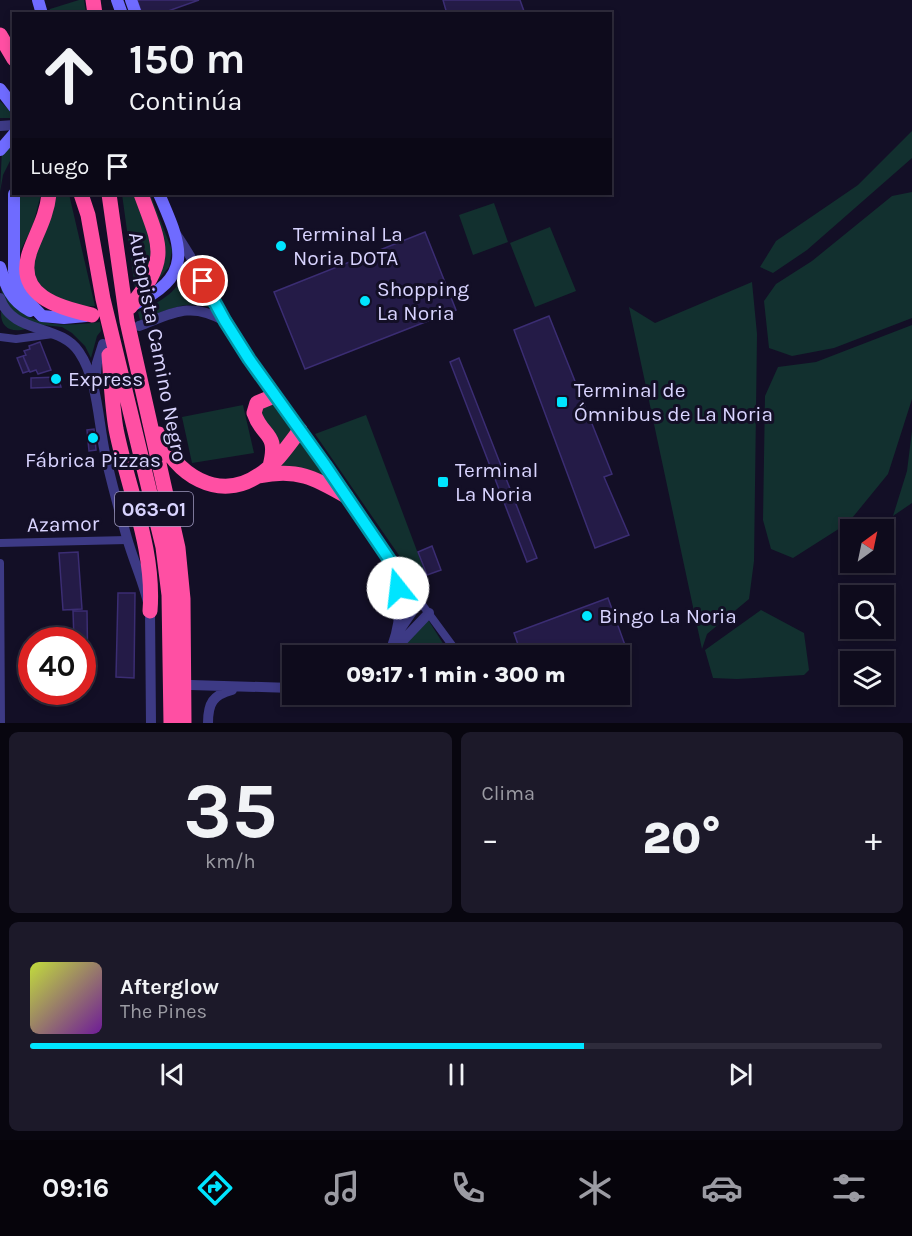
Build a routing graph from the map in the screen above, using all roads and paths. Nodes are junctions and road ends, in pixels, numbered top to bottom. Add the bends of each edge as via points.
1 (0, 35) edge
2 (12, 55) edge
3 (0, 89) edge
4 (12, 104) edge
5 (12, 136) edge
6 (0, 150) edge
7 (14, 195) edge
8 (49, 195) edge
9 (81, 195) edge
10 (109, 195) edge
11 (141, 195) edge
12 (159, 195) edge
13 (166, 195) edge
14 (168, 213) junction
15 (176, 234) junction
16 (0, 267) edge
17 (0, 298) edge
18 (103, 299) junction
19 (130, 307) joint
20 (94, 314) joint
21 (42, 316) junction
22 (225, 321) junction
23 (139, 326) dead end
24 (57, 334) junction
25 (0, 338) edge
26 (103, 344) dead end
27 (140, 377) junction
28 (94, 392) junction
29 (274, 396) junction
30 (300, 430) junction
31 (265, 471) junction
32 (346, 496) junction
33 (127, 540) junction
34 (0, 543) edge
35 (0, 563) edge
36 (393, 565) junction
37 (420, 600) junction
38 (150, 611) junction
39 (429, 613) junction
40 (396, 636) junction
41 (392, 645) edge
42 (398, 645) edge
43 (452, 645) edge
44 (150, 654) junction
45 (160, 678) dead end
46 (191, 686) dead end
47 (238, 688) junction
48 (282, 688) edge
49 (1, 723) edge
50 (151, 723) edge
51 (171, 723) edge
52 (184, 723) edge
53 (208, 723) edge

1 - 2 highway
3 - 4 main road
5 - 6 main road
7 - 21 main road via 15,279 23,297
8 - 20 highway via 30,253 29,276 35,290 51,304
9 - 18 highway, Autopista Camino Negro / 063-01
10 - 27 highway, Autopista Camino Negro / 063-01 via 127,321
11 - 19 highway via 158,248 155,272
12 - 14 main road
13 - 14 main road
14 - 15 main road
15 - 19 main road via 179,258 173,276 149,298
15 - 22 street
16 - 21 main road via 11,297
17 - 24 street via 6,310 22,324
18 - 38 highway via 116,428 149,559
18 - 51 highway, Autopista Camino Negro / 063-01 via 163,547 169,595
20 - 21 main road
22 - 23 street via 211,313 186,309
22 - 29 street
24 - 25 street
24 - 28 street via 78,350
26 - 28 street
27 - 31 highway via 166,449 179,467 197,480 218,486 235,486
27 - 52 highway, Autopista Camino Negro / 063-01 via 179,560
28 - 33 street
29 - 30 street
29 - 31 highway via 257,403 254,413 273,444
30 - 31 highway
30 - 32 street
31 - 32 highway via 299,474
32 - 36 street
33 - 34 street, Azamor
33 - 38 street
35 - 49 street
36 - 37 street
36 - 40 street via 399,603
37 - 39 street
37 - 40 street
38 - 44 street
39 - 42 street
39 - 43 street
40 - 41 street
44 - 45 street via 154,672
44 - 50 street
46 - 47 street
47 - 48 street
47 - 53 street via 215,697 209,705

